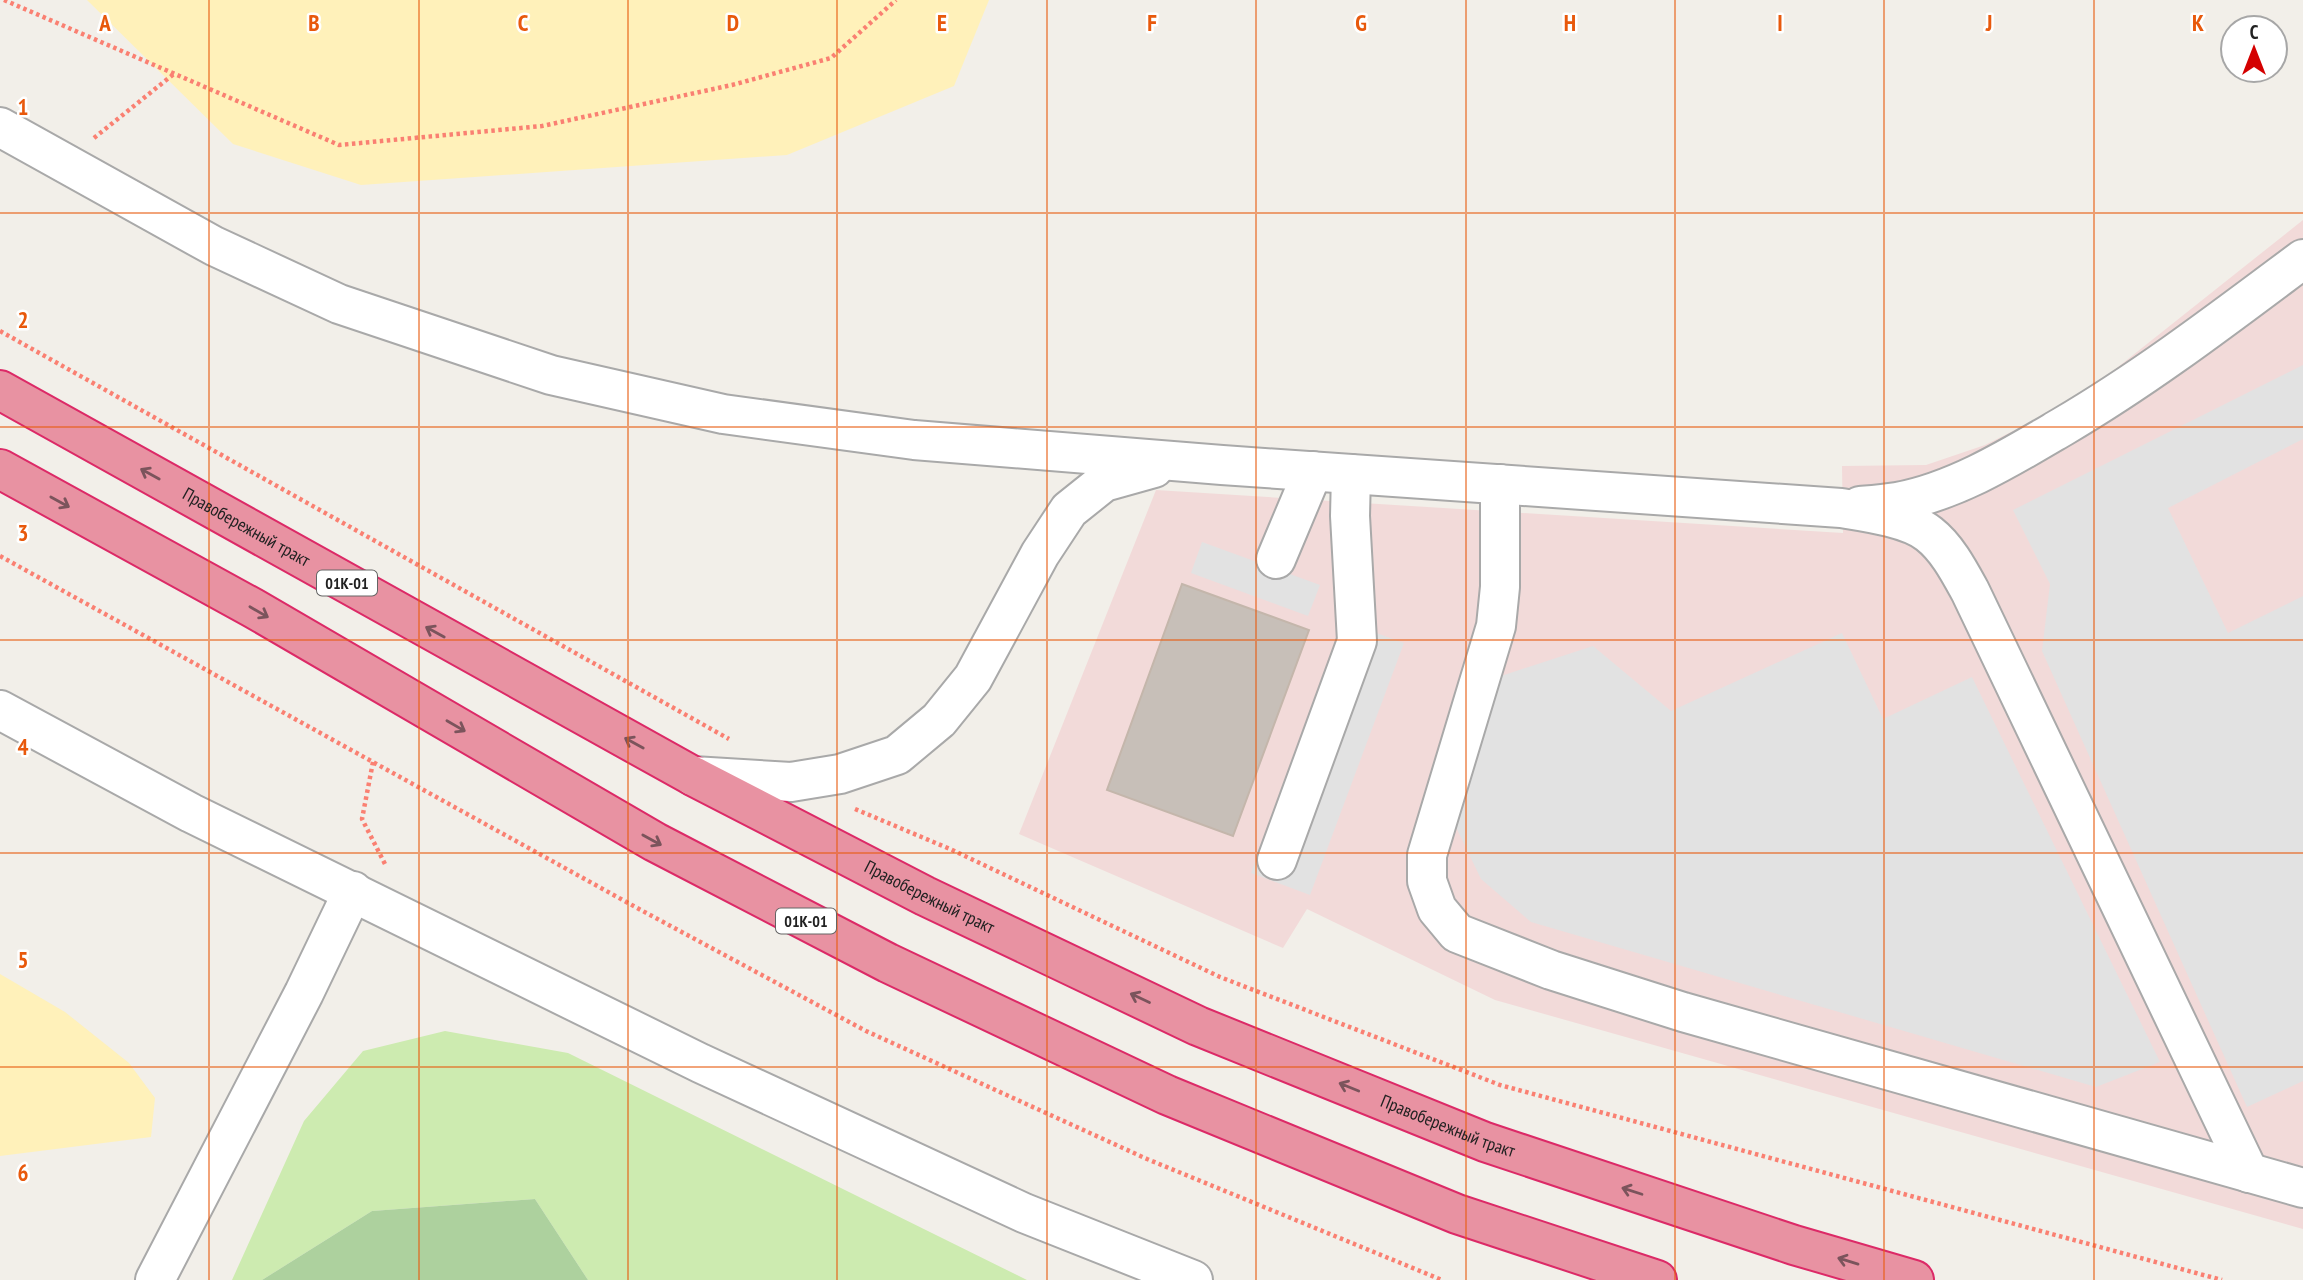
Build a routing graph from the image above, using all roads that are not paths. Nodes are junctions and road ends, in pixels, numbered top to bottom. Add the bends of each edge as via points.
1 (0, 127) edge
2 (2303, 259) edge
3 (0, 390) edge
4 (1222, 465) junction
5 (0, 469) edge
6 (1313, 471) junction
7 (1351, 474) junction
8 (1500, 484) junction
9 (1841, 508) junction
10 (1276, 559) dead end
11 (0, 710) edge
12 (693, 776) junction
13 (1277, 860) dead end
14 (353, 891) junction
15 (2249, 1173) junction
16 (2303, 1188) edge
17 (155, 1280) edge
18 (1193, 1280) edge
19 (1657, 1280) edge
20 (1914, 1280) edge

1 - 4 street via 214,246 339,304 551,375 723,414 901,438
2 - 9 street via 2180,352 2008,459 1947,487 1898,502
12 -> 3 highway, Правобережный тракт / 01К-01
4 - 6 street
4 - 12 street via 1147,468 1104,482 1069,510 973,678 939,720 897,755 840,774 791,782
5 -> 19 highway, 01К-01 via 253,608 655,842 888,963 1167,1095 1457,1214
6 - 7 street
6 - 10 street
7 - 8 street
7 - 13 street via 1357,641
8 - 9 street
8 - 15 street via 1496,626 1427,855 1427,881 1437,909 1457,933 1551,970 1683,1012
9 - 15 street via 1884,514 1928,533 1952,560
11 - 14 street via 191,813
20 -> 12 highway, Правобережный тракт / 01К-01 via 1485,1142 1198,1026 925,896
14 - 17 street
14 - 18 street via 700,1063 1024,1213
15 - 16 street

